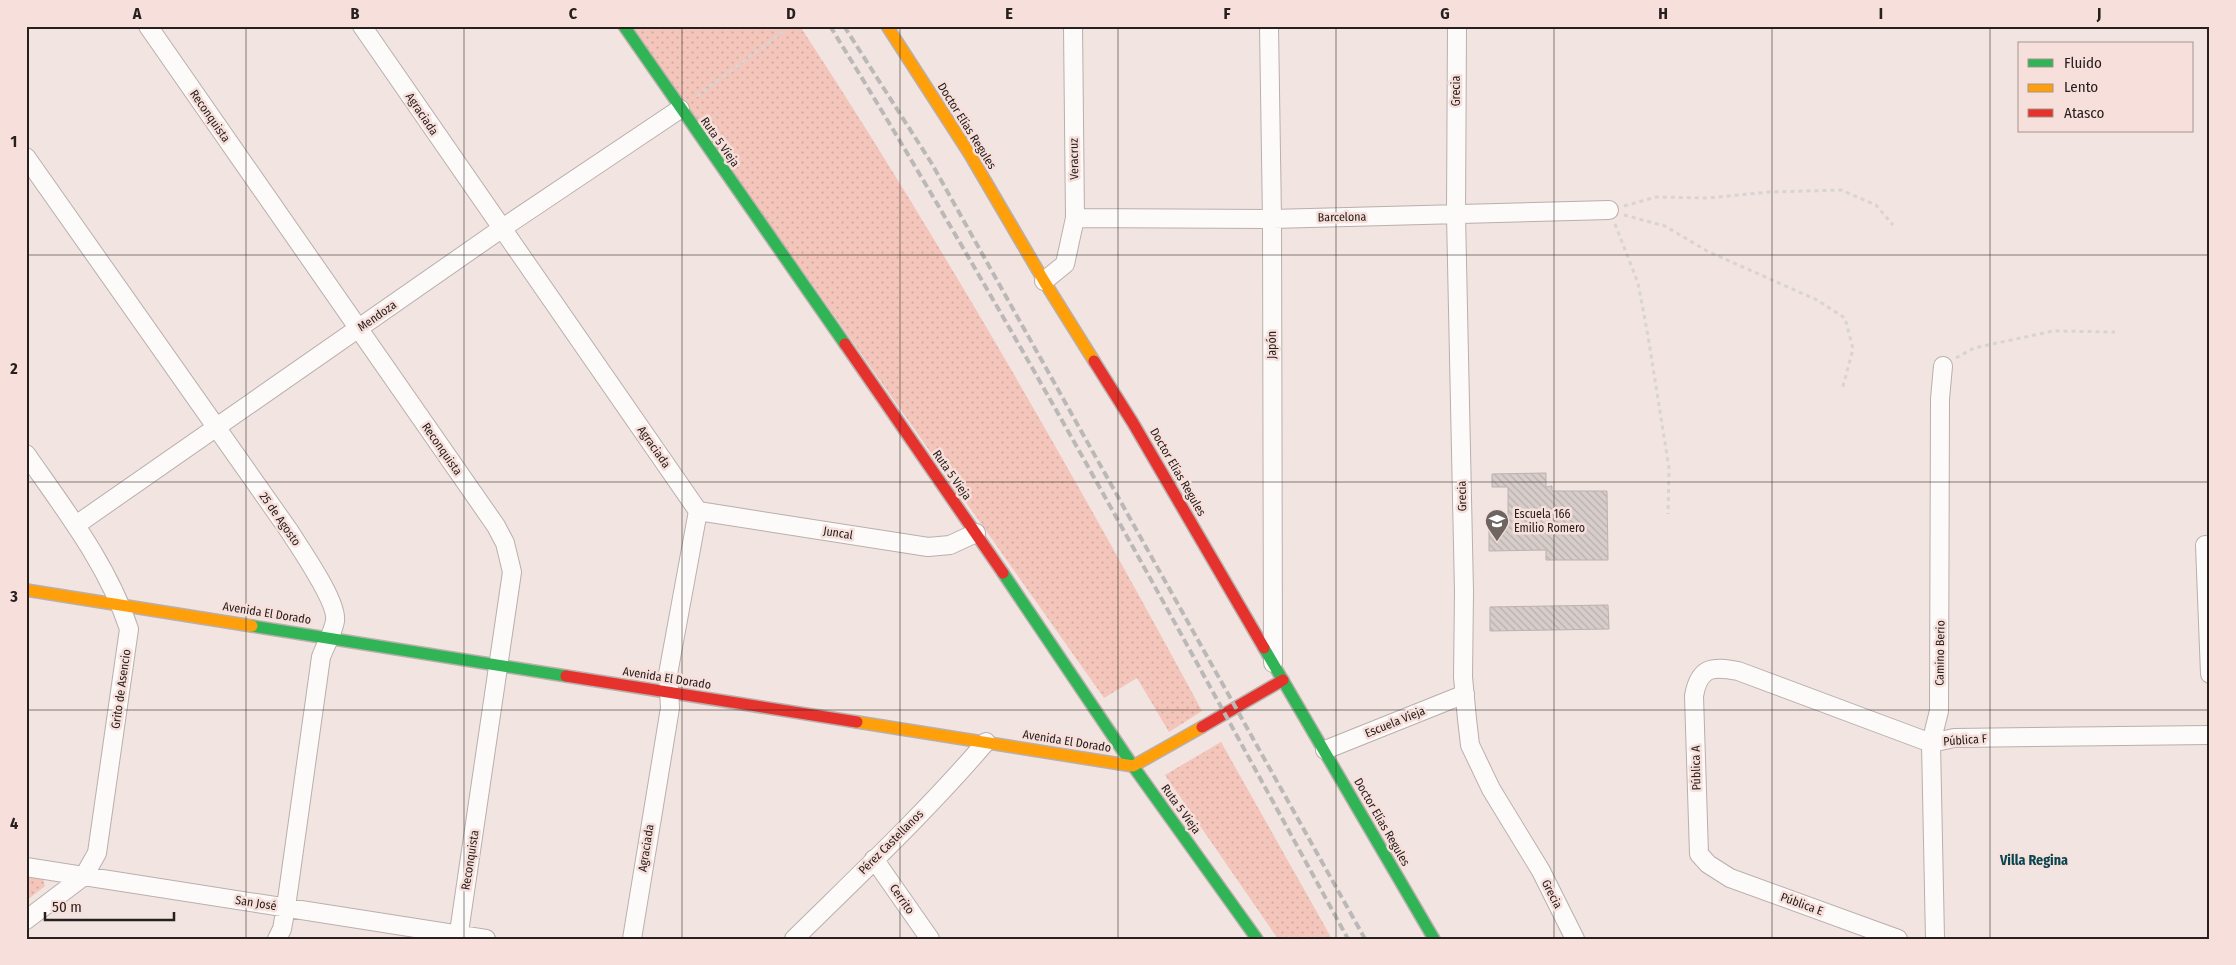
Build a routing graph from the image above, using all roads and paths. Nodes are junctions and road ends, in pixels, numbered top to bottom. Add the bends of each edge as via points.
1 (148, 26) edge
2 (362, 26) edge
3 (624, 26) edge
4 (791, 26) edge
5 (887, 26) edge
6 (1073, 26) edge
7 (1269, 26) edge
8 (1456, 26) edge
9 (680, 109) junction
10 (26, 157) edge
11 (1609, 210) junction
12 (1456, 215) junction
13 (1075, 218) junction
14 (1272, 218) junction
15 (1893, 226) dead end
16 (501, 229) junction
17 (1044, 282) junction
18 (359, 329) junction
19 (2115, 332) dead end
20 (1943, 366) joint
21 (1842, 390) dead end
22 (215, 428) junction
23 (26, 454) edge
24 (698, 511) junction
25 (1668, 514) dead end
26 (76, 525) junction
27 (976, 533) junction
28 (2205, 545) dead end
29 (26, 590) edge
30 (121, 604) junction
31 (329, 637) junction
32 (1273, 664) junction
33 (499, 666) junction
34 (1704, 672) joint
35 (2210, 674) edge
36 (1283, 680) junction
37 (669, 693) junction
38 (1465, 694) junction
39 (2210, 735) edge
40 (986, 742) junction
41 (1931, 743) junction
42 (1325, 750) junction
43 (1133, 766) junction
44 (874, 860) junction
45 (1708, 864) joint
46 (26, 867) edge
47 (84, 876) junction
48 (286, 907) junction
49 (26, 920) edge
50 (458, 936) edge
51 (277, 939) edge
52 (486, 939) edge
53 (632, 939) edge
54 (794, 939) edge
55 (930, 939) edge
56 (1257, 939) edge
57 (1434, 939) edge
58 (1575, 939) edge
59 (1898, 939) edge
60 (1935, 939) edge

1 - 18 street, Reconquista
2 - 16 street, Agraciada
3 - 9 street, Ruta 5 Vieja
4 - 9 path
5 - 17 street, Doctor Elías Regules via 969,153
6 - 13 street, Veracruz
7 - 14 street, Japón
8 - 12 street, Grecia
9 - 16 street, Mendoza
9 - 27 street, Ruta 5 Vieja
10 - 22 street, 25 de Agosto
11 - 12 street, Barcelona
11 - 15 path via 1656,197 1708,198 1841,190 1876,205
11 - 21 path via 1665,226 1707,252 1817,300 1845,318 1853,349
11 - 25 path via 1638,283 1669,468
12 - 14 street, Barcelona
12 - 38 street, Grecia
13 - 14 street, Barcelona
13 - 17 street, Veracruz via 1065,264
14 - 32 street, Japón
16 - 18 street, Mendoza
16 - 24 street, Agraciada
17 - 32 street, Doctor Elías Regules via 1133,423
18 - 22 street, Mendoza
18 - 33 street, Reconquista via 505,543 512,572
19 - 20 path via 2053,331 1974,348
20 - 41 street, Camino Berio via 1940,399 1939,711
22 - 26 street, Mendoza
22 - 31 street, 25 de Agosto via 290,532 325,590 335,620
23 - 26 street, Grito de Asencio
24 - 27 street, Juncal via 928,547 950,545
24 - 37 street, Agraciada via 668,674
26 - 30 street, Grito de Asencio
27 - 43 street, Ruta 5 Vieja
28 - 35 street
29 - 30 street, Avenida El Dorado
30 - 31 street, Avenida El Dorado
30 - 47 street, Grito de Asencio via 129,629 97,854
31 - 33 street, Avenida El Dorado
31 - 48 street, 25 de Agosto via 321,657
32 - 36 street, Doctor Elías Regules
33 - 37 street, Avenida El Dorado
33 - 50 street, Reconquista
34 - 41 street, Pública F via 1719,667 1738,671
34 - 45 street, Pública A via 1696,683 1694,696 1699,854
36 - 42 street, Doctor Elías Regules
36 - 43 street
37 - 40 street, Avenida El Dorado
37 - 53 street, Agraciada via 670,708
38 - 42 street, Escuela Vieja
38 - 58 street, Grecia via 1470,745
39 - 41 street, Pública F via 1954,738
40 - 43 street, Avenida El Dorado
40 - 44 street, Pérez Castellanos
41 - 60 street, Camino Berio
42 - 57 street, Doctor Elías Regules
43 - 56 street, Ruta 5 Vieja
44 - 54 street, Pérez Castellanos
44 - 55 street, Cerrito
45 - 59 street, Pública E via 1730,878
46 - 47 street, San José
47 - 48 street, San José
47 - 49 street, Grito de Asencio
48 - 50 street, San José
48 - 51 street, 25 de Agosto
50 - 52 street, San José

